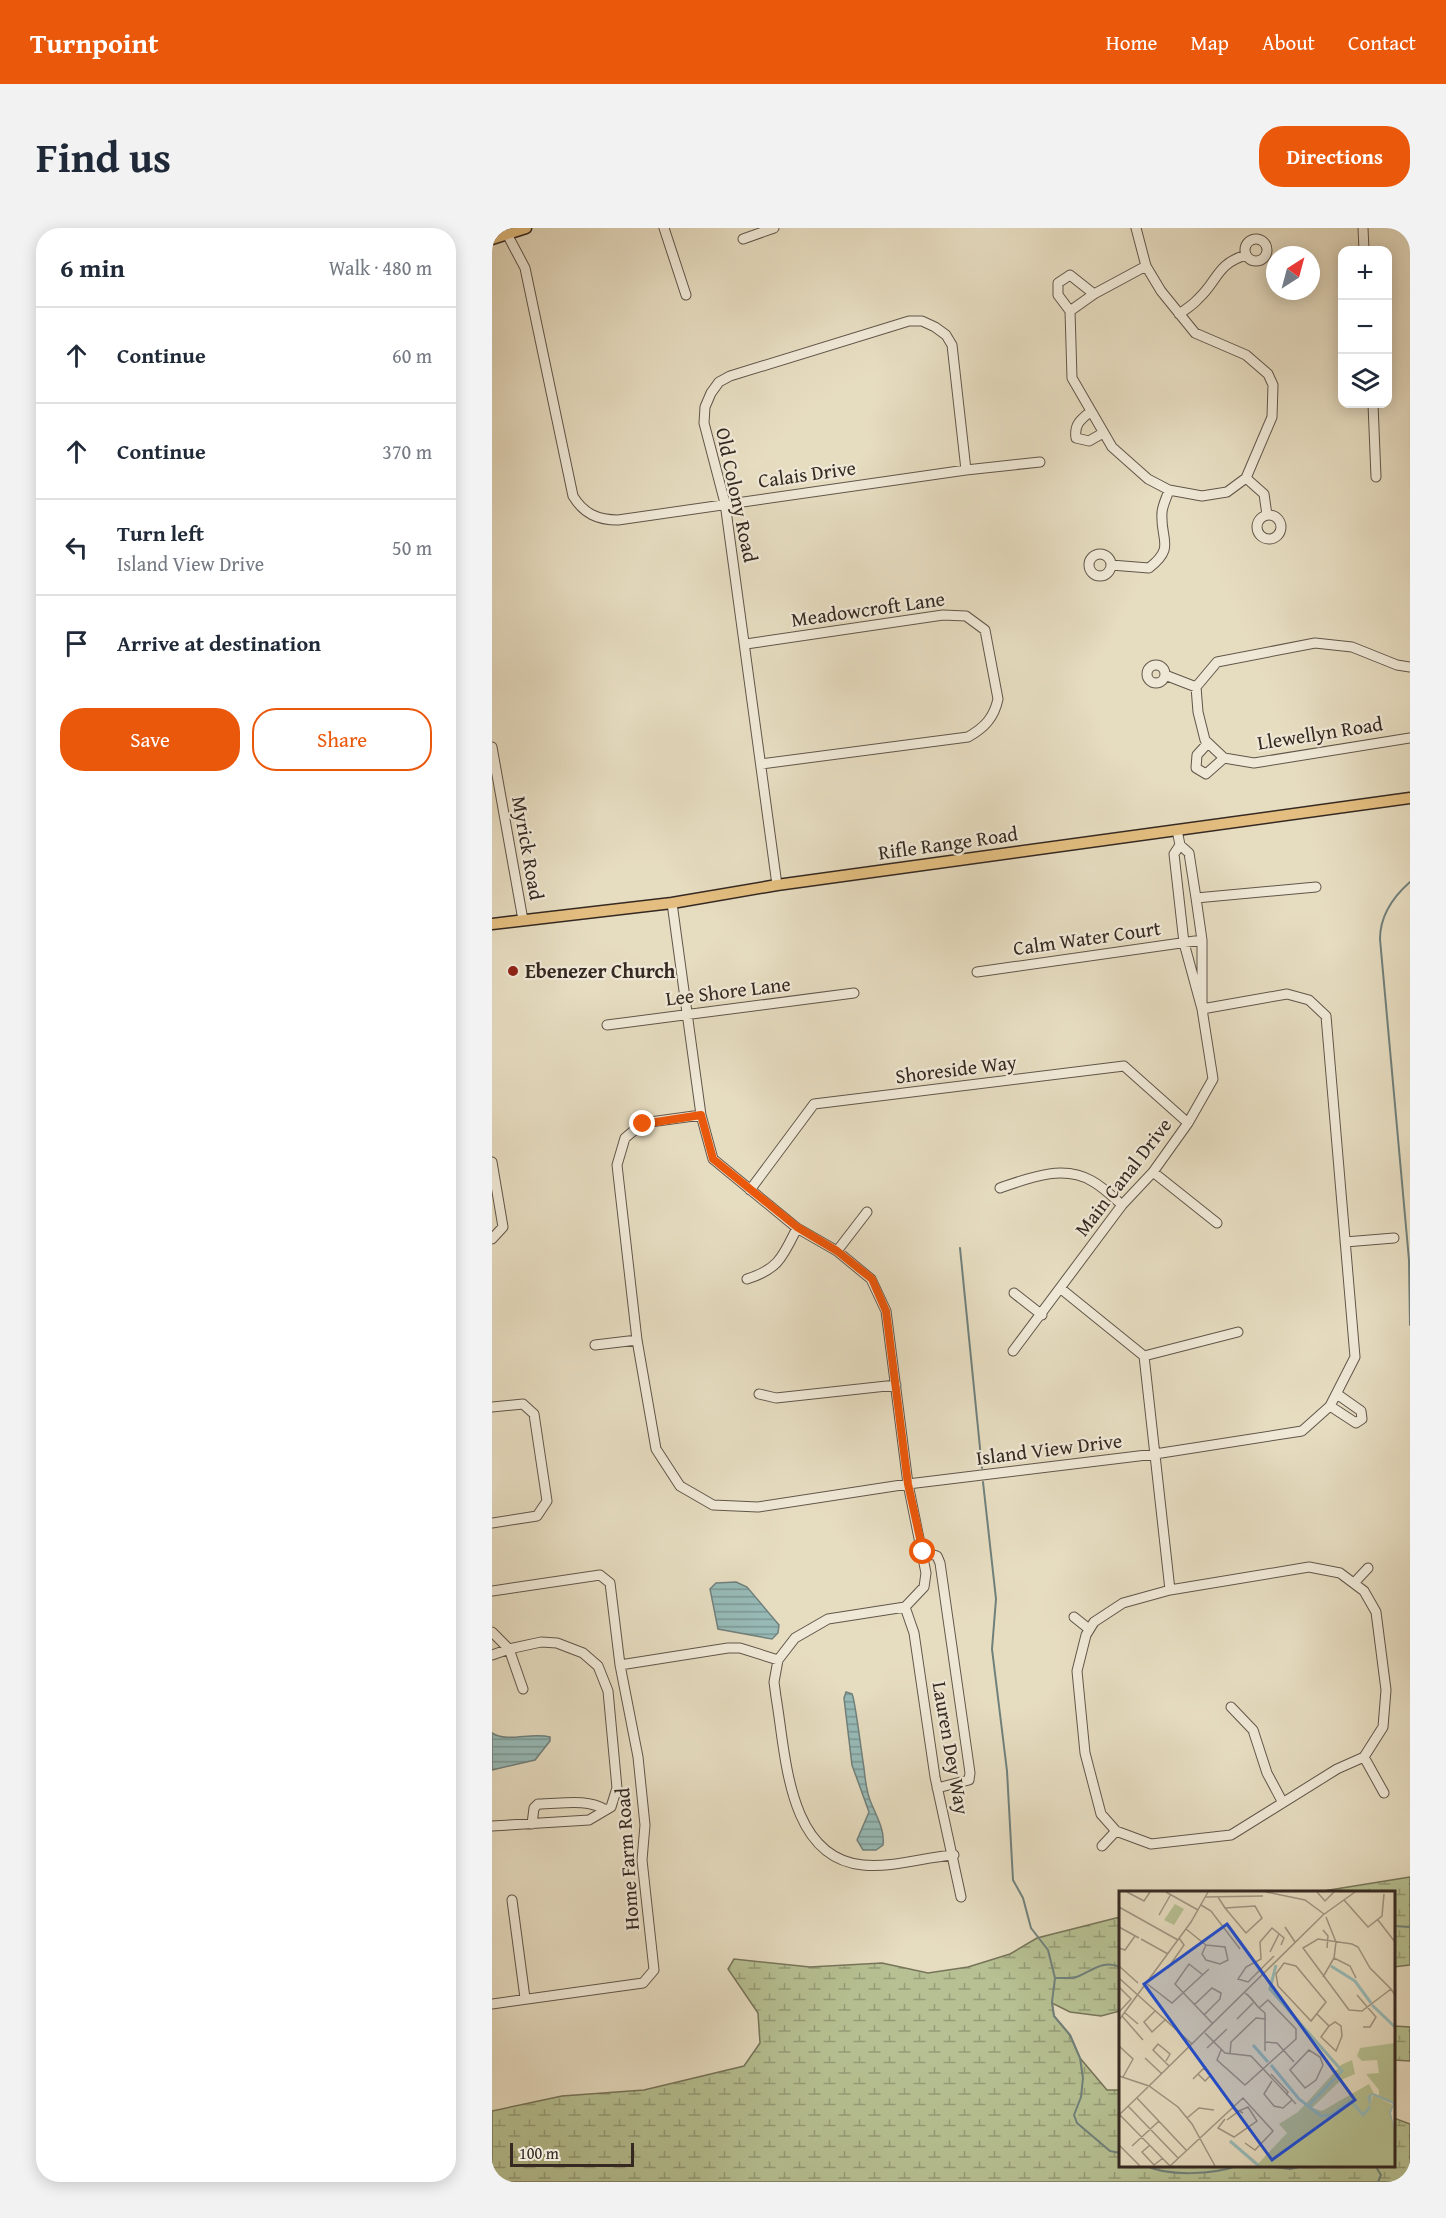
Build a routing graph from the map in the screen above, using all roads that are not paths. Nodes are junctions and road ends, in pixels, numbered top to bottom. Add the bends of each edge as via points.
1 (526, 228) edge
2 (664, 228) edge
3 (774, 228) edge
4 (1136, 228) edge
5 (1363, 228) edge
6 (507, 234) junction
7 (492, 239) edge
8 (743, 239) dead end
9 (1364, 246) edge
10 (1246, 255) dead end
11 (1146, 266) junction
12 (1095, 294) junction
13 (686, 295) dead end
14 (1070, 311) junction
15 (1179, 314) junction
16 (1373, 408) edge
17 (1090, 412) junction
18 (1103, 433) junction
19 (1040, 462) dead end
20 (966, 470) junction
21 (1376, 477) dead end
22 (1246, 478) junction
23 (1170, 490) junction
24 (725, 503) junction
25 (1267, 515) dead end
26 (1111, 565) dead end
27 (746, 644) junction
28 (1410, 667) edge
29 (1165, 675) dead end
30 (1196, 687) junction
31 (1410, 738) edge
32 (1208, 743) junction
33 (492, 747) edge
34 (1224, 758) junction
35 (761, 764) junction
36 (1410, 798) edge
37 (1177, 830) junction
38 (1180, 845) junction
39 (777, 885) junction
40 (1316, 887) dead end
41 (1196, 898) junction
42 (672, 903) junction
43 (523, 920) junction
44 (492, 924) edge
45 (1202, 940) junction
46 (1184, 943) junction
47 (977, 972) dead end
48 (854, 993) dead end
49 (1202, 1009) junction
50 (689, 1013) junction
51 (607, 1025) dead end
52 (701, 1115) junction
53 (1188, 1123) junction
54 (492, 1162) edge
55 (1153, 1172) junction
56 (1000, 1188) dead end
57 (750, 1190) junction
58 (1122, 1205) junction
59 (867, 1212) dead end
60 (1217, 1223) dead end
61 (797, 1227) junction
62 (1394, 1238) dead end
63 (492, 1239) edge
64 (1345, 1242) junction
65 (837, 1251) junction
66 (747, 1279) dead end
67 (1060, 1288) junction
68 (1014, 1293) dead end
69 (1042, 1314) junction
70 (1238, 1332) dead end
71 (637, 1340) junction
72 (595, 1345) dead end
73 (1013, 1351) dead end
74 (1144, 1356) junction
75 (896, 1385) junction
76 (759, 1394) dead end
77 (1337, 1394) junction
78 (1330, 1406) junction
79 (492, 1407) edge
80 (1155, 1454) junction
81 (908, 1484) junction
82 (492, 1523) edge
83 (923, 1552) junction
84 (1368, 1568) dead end
85 (1353, 1583) junction
86 (1170, 1590) junction
87 (492, 1591) edge
88 (905, 1606) junction
89 (1074, 1617) dead end
90 (1089, 1629) junction
91 (492, 1632) edge
92 (509, 1649) junction
93 (492, 1655) edge
94 (778, 1660) junction
95 (620, 1665) junction
96 (523, 1689) dead end
97 (1232, 1707) dead end
98 (1364, 1757) junction
99 (937, 1788) junction
100 (1384, 1793) dead end
101 (1282, 1801) junction
102 (606, 1810) junction
103 (531, 1824) junction
104 (492, 1826) edge
105 (1116, 1832) junction
106 (1102, 1845) dead end
107 (954, 1855) junction
108 (961, 1897) dead end
109 (512, 1900) dead end
110 (525, 1998) junction
111 (492, 2004) edge

1 - 6 main road
2 - 13 street
3 - 8 street
4 - 11 street
5 - 9 street
6 - 7 main road
6 - 24 street, Calais Drive via 525,268 573,496 579,507 602,520 618,520
10 - 15 street via 1229,260 1200,298
11 - 12 street
11 - 15 street
12 - 14 street
12 - 14 street via 1070,275 1058,284 1058,295
14 - 17 street via 1072,378
15 - 22 street via 1195,333 1246,355 1268,374 1273,385 1272,417
16 - 21 street
17 - 18 street
17 - 18 street via 1074,429 1076,438 1089,441
18 - 23 street via 1131,465
19 - 20 street, Calais Drive
20 - 24 street, Calais Drive
20 - 24 street, Old Colony Road via 952,345 935,327 909,321 719,382 705,407 704,423
22 - 23 street via 1227,492 1202,496
22 - 25 street via 1264,494
23 - 26 street via 1162,513 1167,544 1161,559 1149,568
24 - 27 street, Old Colony Road
27 - 35 street, Old Colony Road
27 - 35 street, Meadowcroft Lane via 943,615 966,616 985,630 998,699 989,721 968,737
28 - 30 street via 1352,647 1315,643 1217,662
29 - 30 street
30 - 32 street via 1198,712
31 - 34 street, Llewellyn Road via 1254,763
32 - 34 street
32 - 34 street via 1197,755 1196,768 1206,774
33 - 43 street, Myrick Road
35 - 39 street, Old Colony Road
36 - 37 main road, Rifle Range Road
37 - 38 street, Main Canal Drive
37 - 39 main road, Rifle Range Road
38 - 41 street, Main Canal Drive via 1189,853
38 - 46 street, Main Canal Drive via 1174,854
39 - 42 main road, Rifle Range Road
40 - 41 street
41 - 45 street, Main Canal Drive
42 - 43 main road, Rifle Range Road
42 - 50 street
43 - 44 main road, Rifle Range Road
45 - 46 street, Calm Water Court
45 - 49 street, Main Canal Drive
46 - 47 street, Calm Water Court
46 - 49 street, Main Canal Drive
48 - 50 street, Lee Shore Lane
49 - 53 street, Main Canal Drive via 1213,1079
49 - 64 street, Island View Drive via 1287,994 1309,1000 1326,1017
50 - 51 street, Lee Shore Lane
50 - 52 street
52 - 57 street via 713,1159
52 - 71 street, Island View Drive via 643,1124 625,1138 617,1165
53 - 55 street, Main Canal Drive
53 - 57 street, Shoreside Way via 1124,1066 814,1104
54 - 63 street via 503,1227
55 - 58 street, Main Canal Drive
55 - 60 street
56 - 58 street via 1063,1172 1091,1180
57 - 61 street
58 - 67 street, Main Canal Drive
59 - 65 street
61 - 65 street
61 - 66 street via 783,1256 766,1273
62 - 64 street
64 - 77 street, Island View Drive via 1355,1357
65 - 75 street via 872,1279 886,1311
67 - 69 street, Main Canal Drive
67 - 74 street
68 - 69 street
69 - 73 street, Main Canal Drive
70 - 74 street
71 - 72 street
71 - 81 street, Island View Drive via 656,1449 680,1486 694,1496 713,1505 758,1507
74 - 80 street
75 - 76 street via 776,1398
75 - 81 street
77 - 78 street, Island View Drive
77 - 78 street via 1361,1411 1362,1419 1356,1423
78 - 80 street, Island View Drive via 1302,1431
79 - 82 street via 523,1404 534,1414 547,1501 537,1516
80 - 81 street, Island View Drive
80 - 86 street
81 - 83 street
83 - 88 street via 924,1587
83 - 99 street via 937,1556 940,1563 970,1773 969,1780
84 - 85 street
85 - 86 street via 1340,1573 1309,1567
85 - 98 street via 1364,1591 1376,1612 1386,1690 1383,1727
86 - 90 street via 1123,1603
87 - 95 street, Home Farm Road via 600,1575 606,1578 610,1583
88 - 94 street via 828,1619 795,1638
88 - 99 street, Lauren Dey Way via 914,1633
89 - 90 street
90 - 105 street via 1077,1671 1085,1753 1101,1814
91 - 92 street
92 - 93 street
92 - 96 street
92 - 102 street via 557,1643 583,1653 598,1666 608,1691 617,1788 611,1807
94 - 95 street via 729,1648
94 - 107 street via 774,1682 790,1778 809,1835 845,1863 865,1866
95 - 110 street, Home Farm Road via 638,1756 645,1825 642,1860 654,1970 643,1983
97 - 101 street via 1253,1730 1267,1773
98 - 100 street
98 - 101 street
99 - 107 street, Lauren Dey Way
101 - 105 street via 1231,1834 1151,1844
102 - 103 street via 589,1820
102 - 103 street via 587,1802 538,1804
103 - 104 street
105 - 106 street
107 - 108 street, Lauren Dey Way
109 - 110 street
110 - 111 street, Home Farm Road

